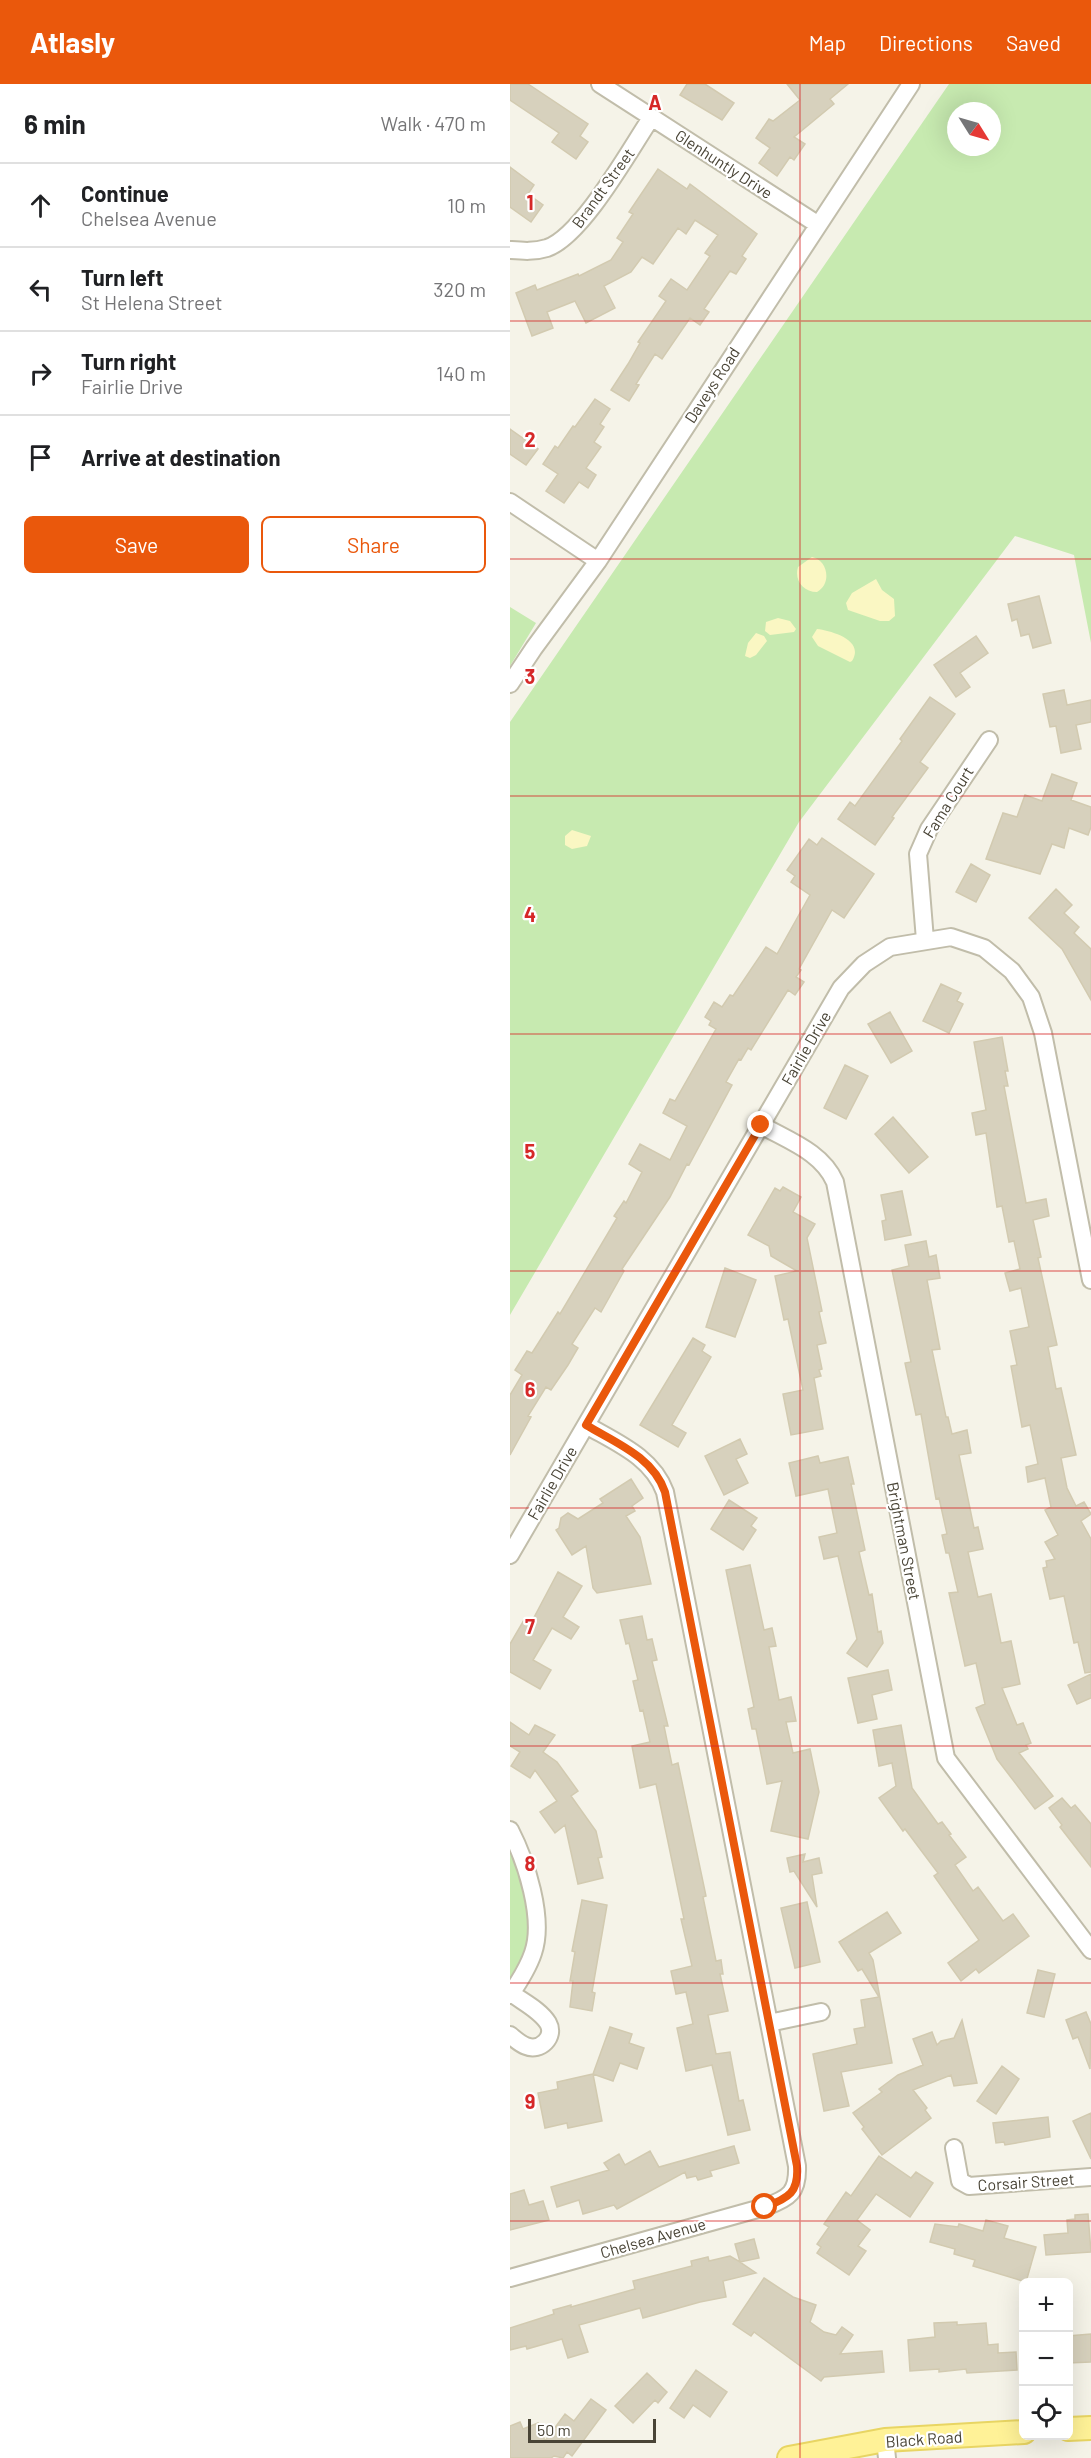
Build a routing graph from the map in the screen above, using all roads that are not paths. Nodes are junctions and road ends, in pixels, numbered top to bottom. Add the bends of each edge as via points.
1 (600, 84) edge
2 (911, 84) edge
3 (651, 118) junction
4 (818, 225) junction
5 (510, 250) edge
6 (510, 502) edge
7 (598, 561) junction
8 (510, 684) edge
9 (989, 740) dead end
10 (925, 940) junction
11 (761, 1125) junction
12 (1091, 1280) edge
13 (586, 1425) junction
14 (510, 1555) edge
15 (510, 1830) edge
16 (1091, 1950) edge
17 (511, 1994) edge
18 (821, 2012) dead end
19 (769, 2023) junction
20 (510, 2035) edge
21 (954, 2148) dead end
22 (1091, 2178) edge
23 (510, 2278) edge
24 (1091, 2428) edge
25 (1073, 2429) edge
26 (1019, 2432) edge
27 (886, 2449) edge
28 (789, 2458) edge

1 - 3 street, Glenhuntly Drive
2 - 4 street, Daveys Road
3 - 4 street, Glenhuntly Drive
3 - 5 street, Brandt Street via 585,217 566,237 548,248 531,252
4 - 7 street, Daveys Road
6 - 7 street
7 - 8 street, Daveys Road
9 - 10 street, Fama Court via 929,829 918,854
10 - 11 street, Fairlie Drive via 890,947 864,964 842,988
10 - 12 street, Fairlie Drive via 951,938 984,948 1011,971 1031,997 1043,1033
11 - 13 street, Fairlie Drive
11 - 16 street, Brightman Street via 818,1157 835,1182 946,1758
13 - 14 street, Fairlie Drive
13 - 19 street via 652,1467 665,1492
15 - 17 street via 522,1857 537,1930 533,1952
17 - 20 street via 543,2018 550,2034 538,2047 526,2047
18 - 19 street
19 - 23 street, Chelsea Avenue via 797,2166 798,2183 788,2197 765,2207
21 - 22 street, Corsair Street via 960,2181 969,2186
24 - 25 main road
26 - 27 main road, Black Road
27 - 28 main road, Black Road

